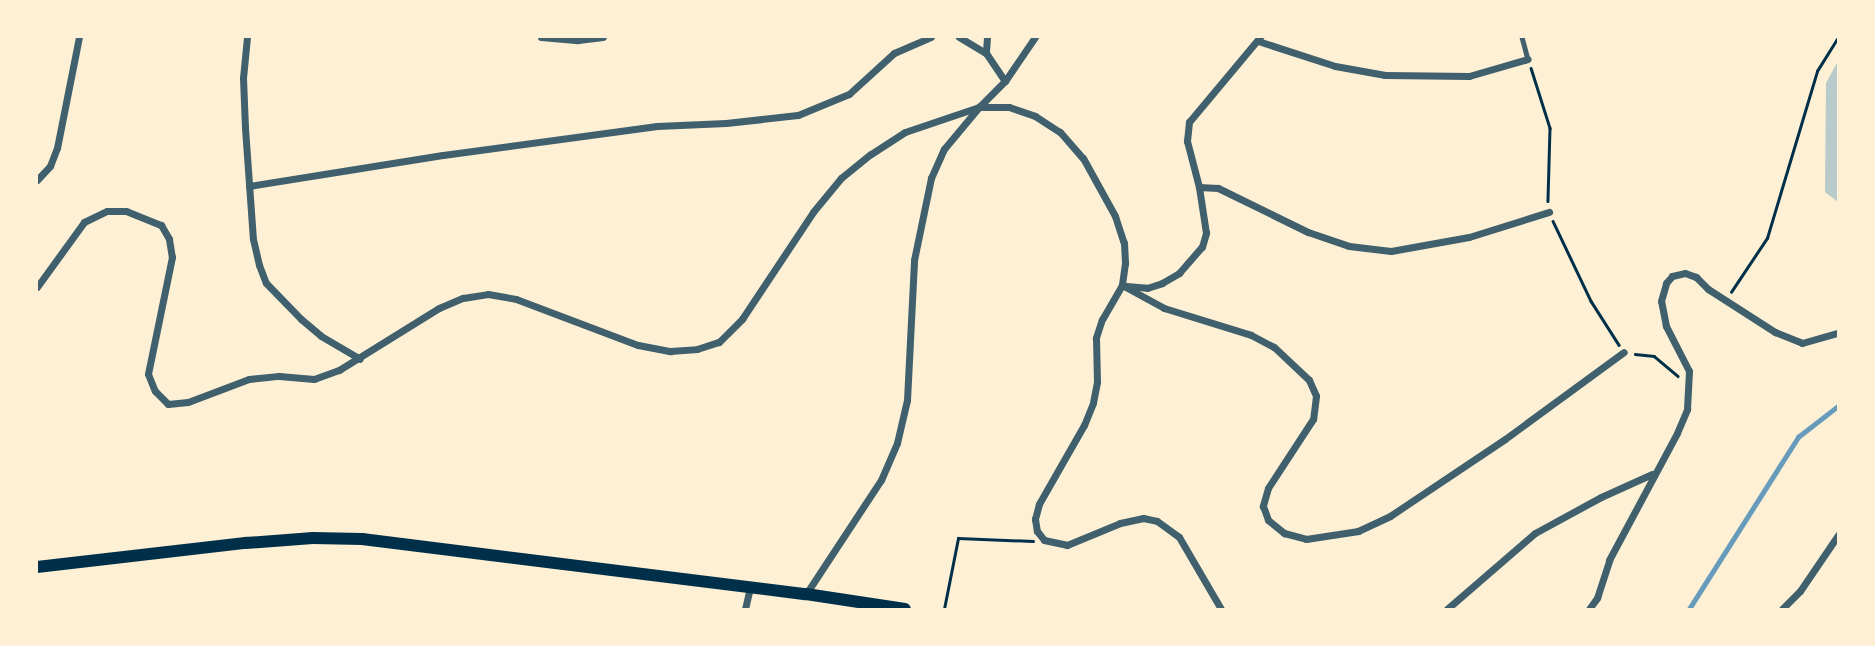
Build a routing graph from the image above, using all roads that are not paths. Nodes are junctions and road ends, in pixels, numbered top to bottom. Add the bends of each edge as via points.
1 (79, 37) edge
2 (247, 37) edge
3 (541, 37) edge
4 (603, 37) edge
5 (931, 37) edge
6 (959, 37) edge
7 (987, 37) edge
8 (1035, 37) edge
9 (1522, 37) edge
10 (1259, 39) edge
11 (986, 53) junction
12 (1528, 59) joint
13 (1005, 80) junction
14 (979, 107) junction
15 (37, 180) edge
16 (249, 186) junction
17 (1199, 187) junction
18 (1549, 212) road end
19 (1122, 285) junction
20 (37, 287) edge
21 (1838, 333) edge
22 (1624, 352) road end
23 (360, 359) junction
24 (1652, 474) junction
25 (1838, 535) edge
26 (37, 567) edge
27 (750, 587) junction
28 (806, 594) junction
29 (874, 606) edge
30 (745, 609) edge
31 (905, 609) edge
32 (1221, 609) edge
33 (1447, 609) edge
34 (1589, 609) edge
35 (1782, 609) edge

1 - 15 street via 57,148 50,166
2 - 16 street via 243,78
3 - 4 street
5 - 16 street via 894,53 849,94 798,115 657,126
6 - 11 street
7 - 11 street
8 - 13 street
9 - 12 lane
10 - 12 street via 1335,66 1385,75 1469,76
10 - 17 street via 1189,122 1187,141
11 - 13 street
13 - 14 street
14 - 19 street via 1009,107 1035,116 1060,132 1083,158 1115,216 1124,243
14 - 23 street via 905,132 841,178 742,318 719,342 670,351 638,345 516,299 488,294 439,309
14 - 28 street via 944,149 928,190 914,260 906,400 897,443 881,480
16 - 23 street via 253,239 266,284 321,336
17 - 18 street via 1218,188 1328,239 1391,251 1469,237
17 - 19 street via 1206,233 1193,260 1162,283 1147,288
19 - 22 street via 1164,308 1251,335 1274,347 1309,380 1316,396 1313,419 1268,488 1263,506 1268,520 1284,533 1306,539 1358,531 1390,516
19 - 32 street via 1096,338 1097,382 1088,414 1039,504 1037,531 1047,541 1067,545 1120,523 1143,518 1157,521 1180,537
20 - 23 street via 84,222 107,211 126,211 161,225 169,239 172,257 148,374 155,391 168,404 188,402 248,379 314,379
21 - 24 street via 1802,344 1775,332 1696,277 1685,273 1672,276 1661,301 1665,326 1689,370 1690,388 1677,433
24 - 33 street via 1535,533
24 - 34 street
25 - 35 street
26 - 27 main road via 246,543 362,539
27 - 28 main road
27 - 30 street
28 - 29 main road
29 - 31 main road

